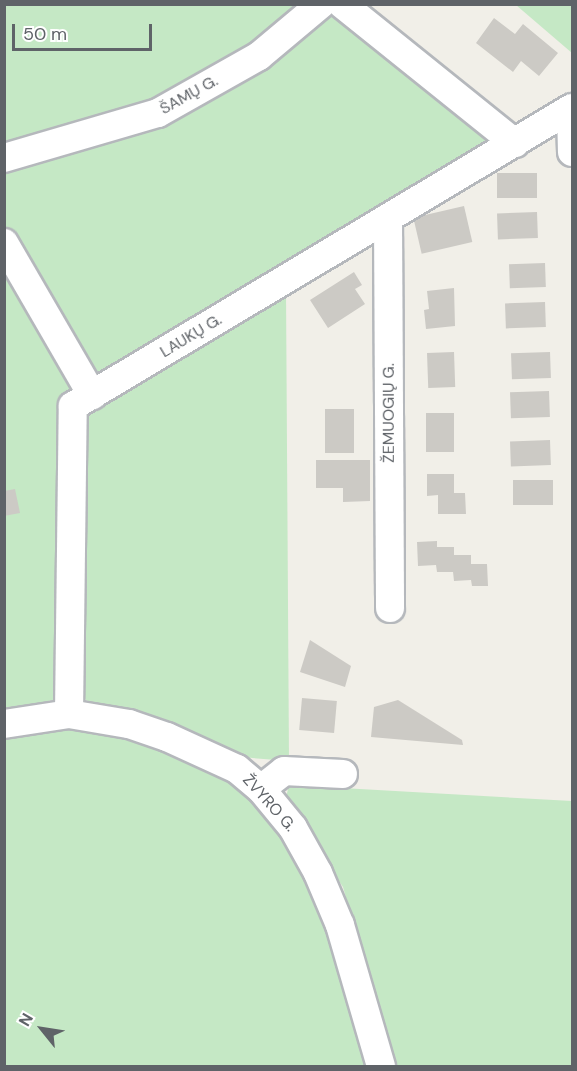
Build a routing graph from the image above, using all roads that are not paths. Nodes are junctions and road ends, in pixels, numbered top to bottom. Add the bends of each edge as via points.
1 (321, 4) edge
2 (342, 4) edge
3 (572, 109) edge
4 (515, 143) junction
5 (573, 152) edge
6 (4, 158) edge
7 (388, 218) junction
8 (4, 243) edge
9 (92, 395) junction
10 (390, 608) dead end
11 (69, 714) junction
12 (4, 724) edge
13 (343, 774) dead end
14 (261, 789) junction
15 (381, 1066) edge

1 - 6 street, ŠAMŲ G. via 259,56 158,113
2 - 4 street
3 - 4 street, LAUKŲ G.
3 - 5 street
4 - 7 street, LAUKŲ G.
7 - 9 street, LAUKŲ G.
7 - 10 street, ŽEMUOGIŲ G.
8 - 9 street
9 - 11 street, LAUKŲ G. via 73,406
11 - 12 street, ŽVYRO G.
11 - 14 street, ŽVYRO G. via 129,724 167,737 237,769
13 - 14 street via 284,771
14 - 15 street, ŽVYRO G. via 293,828 318,873 340,925

